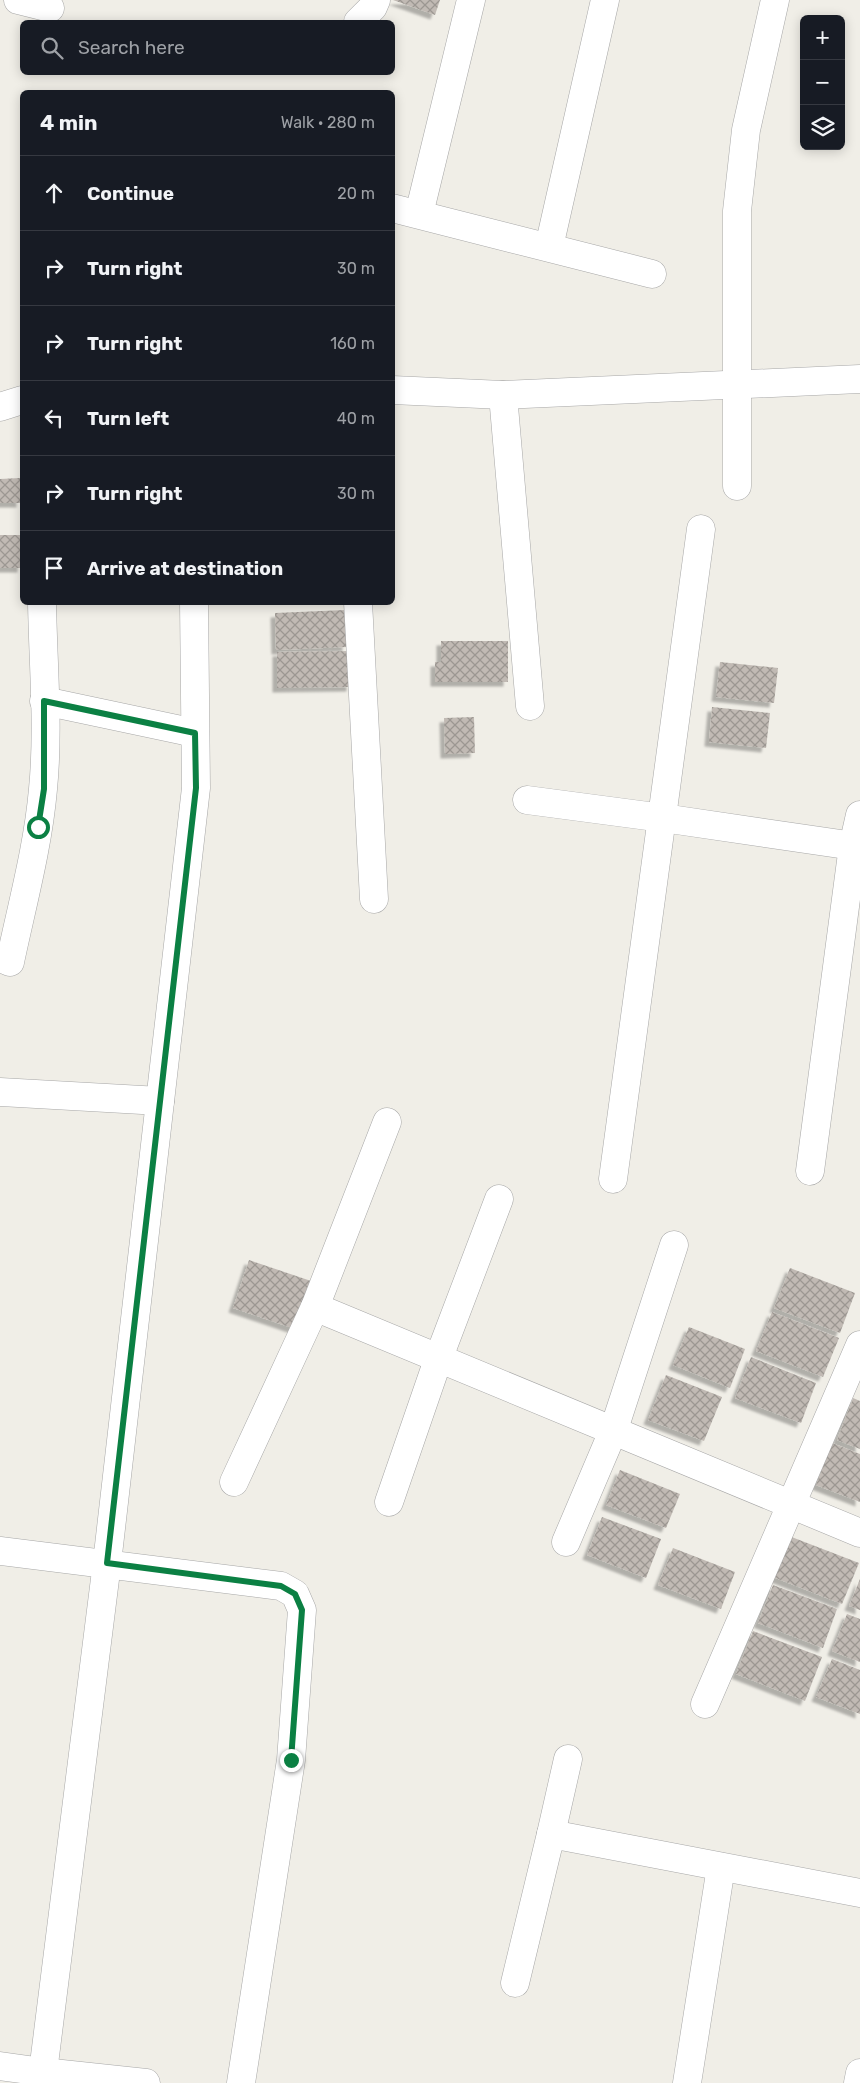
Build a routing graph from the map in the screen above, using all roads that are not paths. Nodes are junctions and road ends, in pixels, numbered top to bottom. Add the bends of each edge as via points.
1 (18, 0) edge
2 (376, 0) edge
3 (471, 0) edge
4 (605, 0) edge
5 (775, 0) edge
6 (50, 8) dead end
7 (360, 20) edge
8 (395, 209) edge
9 (419, 214) junction
10 (549, 248) junction
11 (652, 274) dead end
12 (860, 379) edge
13 (736, 384) junction
14 (395, 390) edge
15 (503, 395) junction
16 (20, 401) edge
17 (0, 407) edge
18 (737, 486) dead end
19 (700, 528) dead end
20 (42, 605) edge
21 (194, 605) edge
22 (358, 605) edge
23 (44, 701) junction
24 (530, 706) dead end
25 (195, 733) junction
26 (527, 800) dead end
27 (860, 815) edge
28 (663, 818) junction
29 (857, 847) edge
30 (374, 899) dead end
31 (0, 958) edge
32 (0, 1092) edge
33 (160, 1101) junction
34 (387, 1122) dead end
35 (810, 1171) dead end
36 (613, 1179) dead end
37 (499, 1200) dead end
38 (674, 1245) dead end
39 (315, 1306) junction
40 (860, 1345) edge
41 (439, 1357) junction
42 (614, 1429) junction
43 (234, 1482) dead end
44 (389, 1502) dead end
45 (792, 1504) junction
46 (860, 1533) edge
47 (566, 1542) dead end
48 (0, 1551) edge
49 (107, 1563) junction
50 (704, 1704) dead end
51 (568, 1759) dead end
52 (551, 1834) junction
53 (721, 1867) junction
54 (860, 1894) edge
55 (515, 1983) dead end
56 (0, 2066) edge
57 (860, 2073) edge
58 (42, 2077) edge
59 (146, 2083) edge
60 (241, 2083) edge
61 (687, 2083) edge
62 (858, 2083) edge

1 - 6 street
2 - 7 street
3 - 9 street
4 - 10 street
5 - 13 street via 746,130 737,211
8 - 9 street
9 - 10 street
10 - 11 street
12 - 13 street
13 - 15 street
13 - 18 street
14 - 15 street
15 - 24 street
16 - 17 street
19 - 28 street
20 - 23 street
21 - 25 street
22 - 30 street
23 - 25 street
23 - 31 street via 44,789 38,827 10,962
25 - 33 street via 196,788
26 - 28 street
27 - 29 street
28 - 29 street
28 - 36 street
29 - 35 street
32 - 33 street
33 - 49 street
34 - 39 street
37 - 41 street
38 - 42 street
39 - 41 street
39 - 43 street
40 - 45 street
41 - 42 street
41 - 44 street
42 - 45 street
42 - 47 street
45 - 46 street
45 - 50 street
48 - 49 street
49 - 58 street
49 - 60 street via 281,1586 295,1594 302,1610 291,1760
51 - 52 street
52 - 53 street
52 - 55 street
53 - 54 street
53 - 61 street
56 - 58 street
57 - 62 street
58 - 59 street

